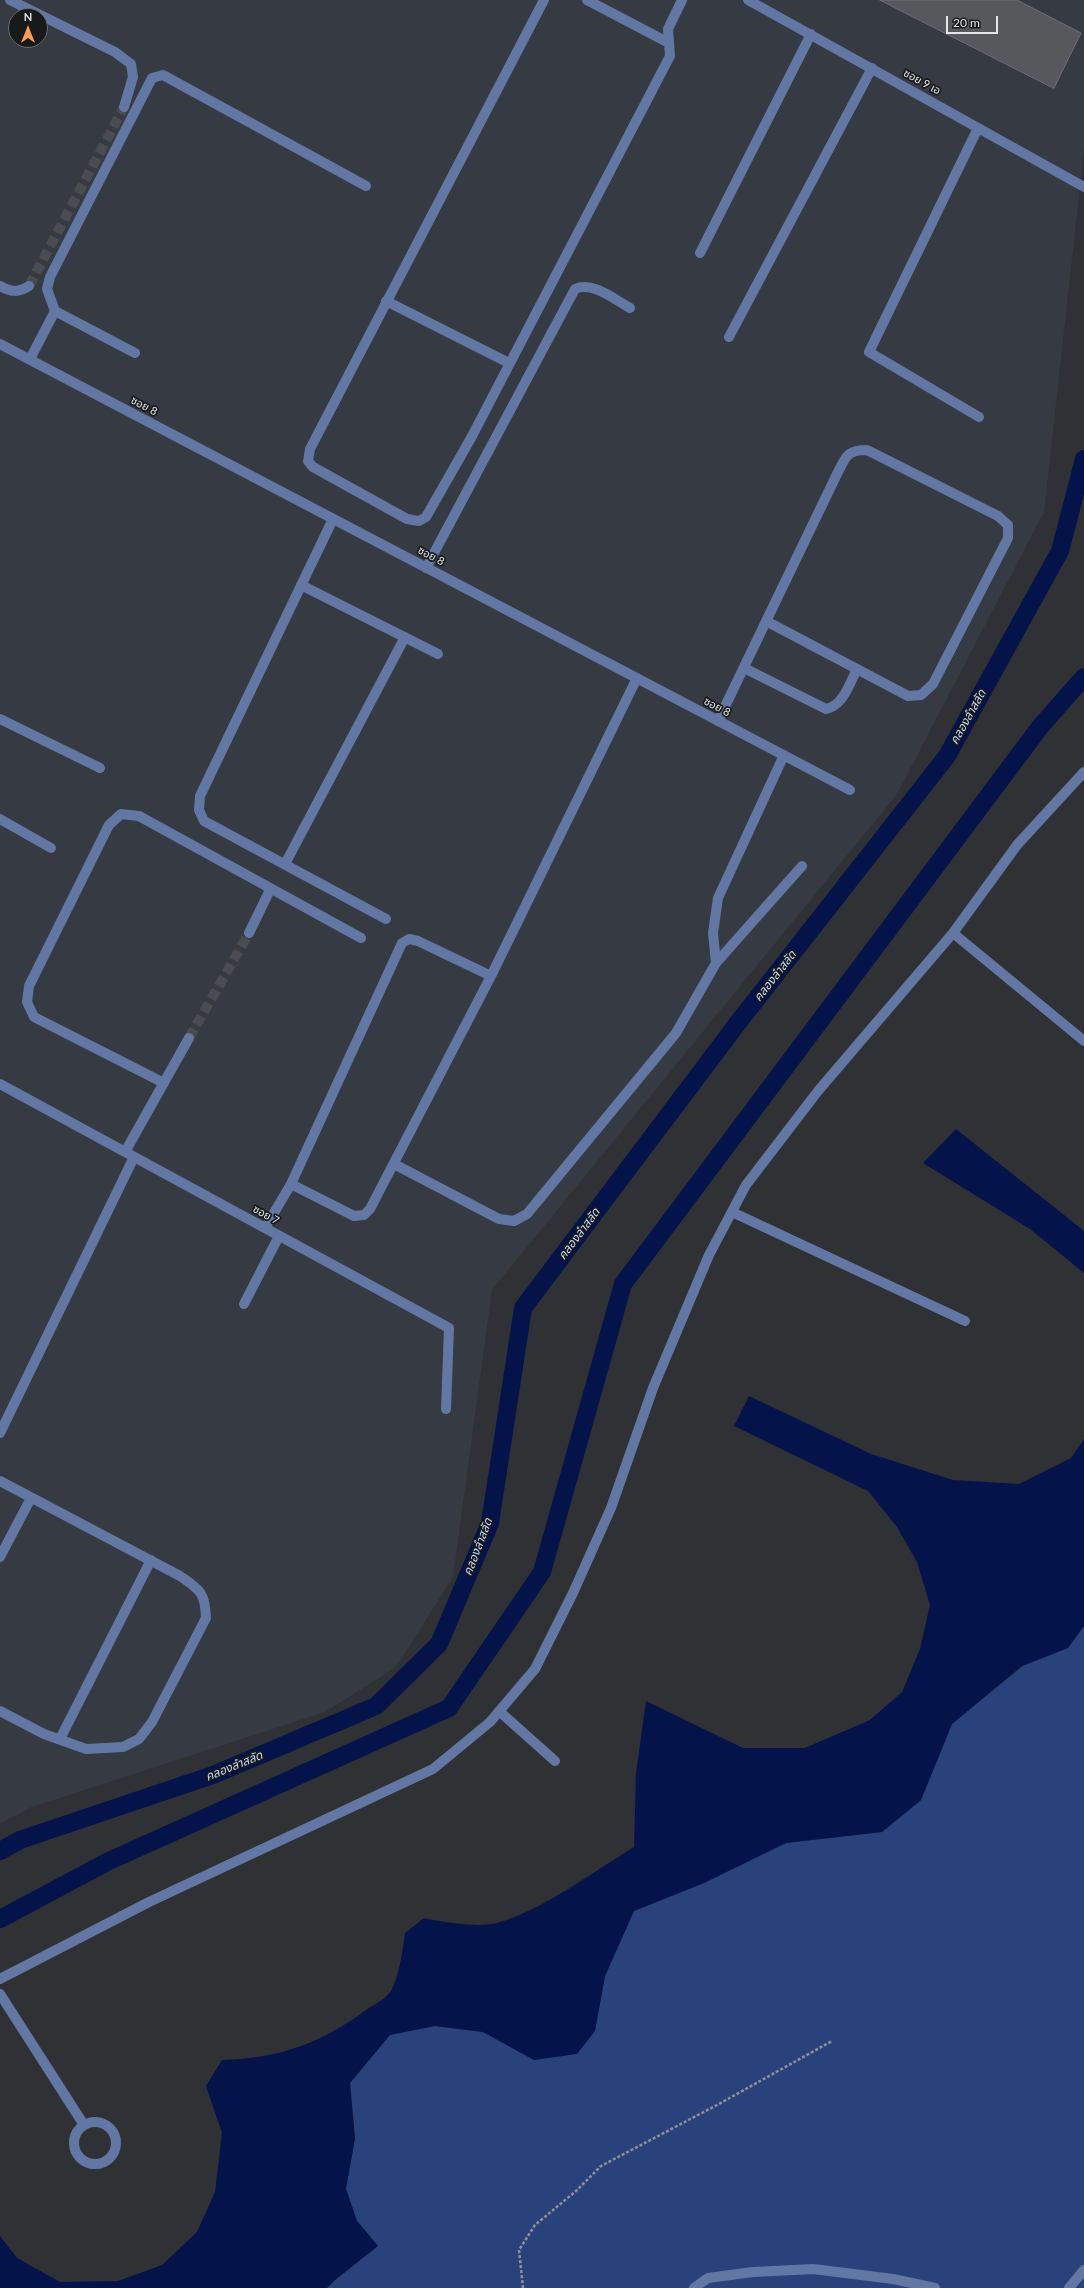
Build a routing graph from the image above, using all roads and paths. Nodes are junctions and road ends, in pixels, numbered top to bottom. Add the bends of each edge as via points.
1 (10, 0) edge
2 (544, 0) edge
3 (587, 0) edge
4 (682, 0) edge
5 (748, 0) edge
6 (811, 34) junction
7 (669, 43) junction
8 (872, 68) junction
9 (124, 107) tunnel mouth
10 (978, 128) junction
11 (366, 186) dead end
12 (1084, 187) edge
13 (700, 253) dead end
14 (0, 286) edge
15 (29, 286) dead end
16 (386, 301) junction
17 (630, 308) dead end
18 (55, 311) junction
19 (729, 337) dead end
20 (0, 344) edge
21 (135, 353) dead end
22 (30, 359) junction
23 (509, 363) junction
24 (979, 417) dead end
25 (333, 518) junction
26 (426, 568) junction
27 (302, 585) junction
28 (766, 621) junction
29 (405, 637) junction
30 (438, 654) dead end
31 (744, 668) junction
32 (857, 669) junction
33 (637, 678) junction
34 (0, 719) edge
35 (718, 721) junction
36 (784, 755) junction
37 (100, 768) dead end
38 (1084, 772) edge
39 (850, 790) dead end
40 (0, 820) edge
41 (51, 848) dead end
42 (285, 864) junction
43 (802, 866) dead end
44 (270, 890) junction
45 (386, 919) dead end
46 (249, 933) tunnel mouth
47 (953, 933) junction
48 (361, 938) dead end
49 (716, 963) junction
50 (491, 976) junction
51 (189, 1038) tunnel mouth
52 (1084, 1041) edge
53 (164, 1083) junction
54 (0, 1084) edge
55 (129, 1154) junction
56 (394, 1164) junction
57 (291, 1184) junction
58 (732, 1212) junction
59 (265, 1228) junction
60 (279, 1236) junction
61 (244, 1304) dead end
62 (965, 1321) dead end
63 (446, 1408) dead end
64 (0, 1433) edge
65 (0, 1481) edge
66 (31, 1498) junction
67 (0, 1557) edge
68 (151, 1560) junction
69 (0, 1711) edge
70 (499, 1711) junction
71 (60, 1739) junction
72 (555, 1761) dead end
73 (0, 1979) edge
74 (0, 1994) edge
75 (832, 2041) dead end
76 (84, 2126) junction
77 (1084, 2270) edge
78 (524, 2288) edge
79 (694, 2288) edge
80 (935, 2288) edge
81 (1069, 2288) edge

1 - 9 street via 115,52 131,64 133,77
2 - 16 street
3 - 7 street
4 - 7 street via 668,29
5 - 6 street, ซอย 9 เอ
6 - 8 street, ซอย 9 เอ
6 - 13 street
7 - 23 street via 670,56
8 - 10 street, ซอย 9 เอ
8 - 19 street
10 - 12 street, ซอย 9 เอ
10 - 24 street via 869,352
11 - 18 street via 163,75 152,78 50,277 47,290
14 - 15 street via 10,291 21,292
16 - 23 street
16 - 23 street via 310,449 308,461 313,467 408,519 419,521 426,516 471,438
17 - 26 street via 591,287 582,286 576,289
18 - 21 street
18 - 22 street
20 - 22 street, ซอย 8
22 - 25 street, ซอย 8
25 - 26 street, ซอย 8
25 - 27 street
26 - 33 street, ซอย 8
27 - 29 street
27 - 42 street via 200,796 199,810 204,821
28 - 31 street
28 - 32 street
28 - 32 street via 837,474 847,455 854,450 867,450 998,516 1008,525 1008,538 933,684 921,694 908,696
29 - 30 street
29 - 42 street
31 - 32 street via 826,709 833,708 839,702
31 - 35 street
33 - 35 street, ซอย 8
33 - 50 street
34 - 37 street
35 - 36 street, ซอย 8
36 - 39 street, ซอย 8
36 - 49 street via 718,898 713,933
38 - 47 street via 1017,845
40 - 41 street
42 - 45 street
43 - 49 street
44 - 46 street
44 - 48 street
44 - 53 street via 139,816 121,814 109,825 29,986 28,1002 34,1017
47 - 52 street
47 - 58 street via 818,1091 746,1185
49 - 56 street via 676,1033 527,1214 514,1221 499,1218
50 - 56 street
50 - 57 street via 418,941 409,939 402,943
51 - 53 street
53 - 55 street
54 - 55 street, ซอย 7
55 - 59 street, ซอย 7
55 - 64 street
56 - 57 street via 370,1209 364,1215 354,1216
57 - 59 street
58 - 62 street
58 - 70 street via 709,1255 653,1388 610,1508 573,1593 535,1669
59 - 60 street, ซอย 7
60 - 61 street
60 - 63 street, ซอย 7 via 449,1328
65 - 66 street
66 - 67 street
66 - 68 street
68 - 71 street
68 - 71 street via 202,1591 206,1604 206,1618 152,1722 139,1739 123,1747 86,1748
69 - 71 street via 44,1734
70 - 72 street
70 - 73 street via 490,1722 433,1769 149,1902
74 - 76 street
75 - 78 path via 601,2166 535,2225 519,2250
76 - 76 street via 77,2132 74,2141 75,2151 89,2164 107,2161 114,2154 116,2146 115,2136 110,2128 102,2123 92,2122
77 - 81 street
79 - 80 street via 708,2278 753,2272 813,2269 893,2278

